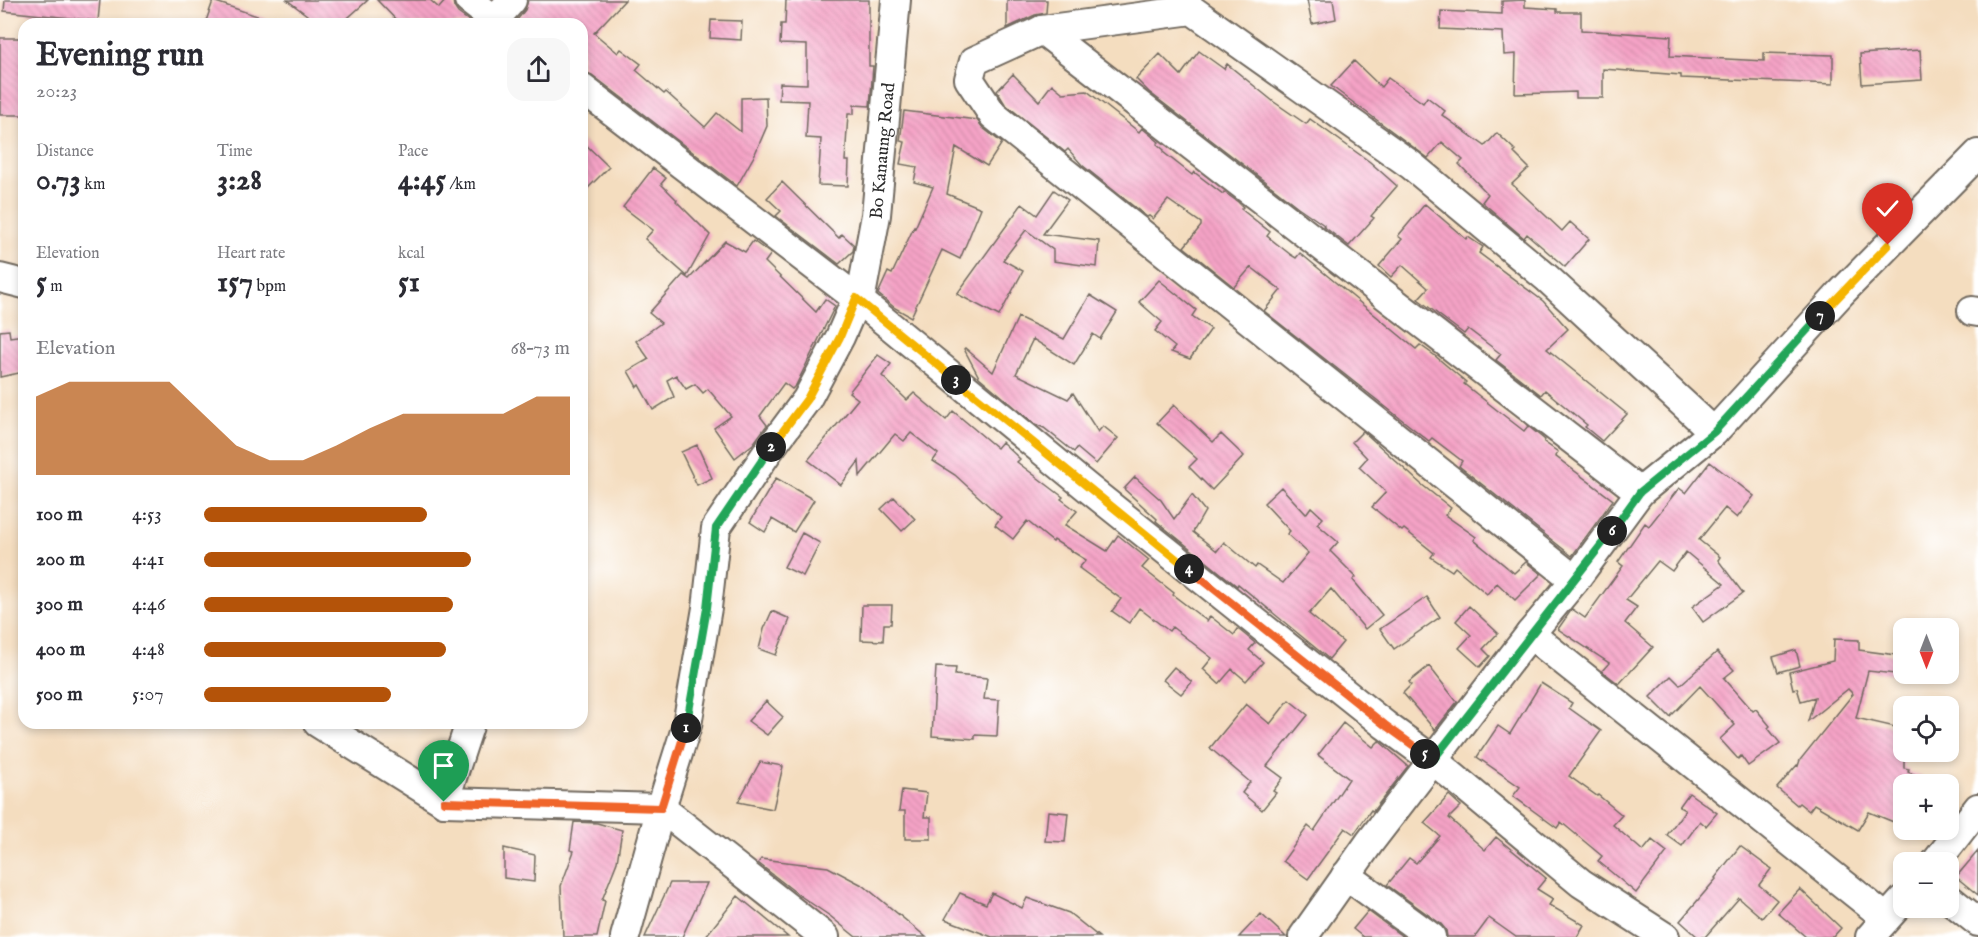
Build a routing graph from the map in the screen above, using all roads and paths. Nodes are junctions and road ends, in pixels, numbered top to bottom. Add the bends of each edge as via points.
1 (469, 0) edge
2 (896, 0) edge
3 (500, 17) edge
4 (1042, 30) junction
5 (588, 93) edge
6 (1978, 154) edge
7 (0, 278) edge
8 (18, 282) edge
9 (858, 300) junction
10 (1714, 432) junction
11 (1640, 492) junction
12 (1575, 580) junction
13 (1530, 634) junction
14 (328, 729) edge
15 (468, 729) edge
16 (1433, 760) junction
17 (444, 802) junction
18 (661, 808) junction
19 (1978, 808) edge
20 (1944, 852) edge
21 (1346, 875) junction
22 (1959, 907) edge
23 (1887, 918) edge
24 (1978, 922) edge
25 (625, 937) edge
26 (825, 937) edge
27 (1303, 937) edge
28 (1431, 937) edge
29 (1665, 937) edge

1 - 3 street
2 - 9 street, Bo Kanaung Road via 876,215
4 - 10 street via 1192,10 1411,165 1547,278
4 - 11 street
4 - 12 street via 974,61 969,79 993,115
5 - 9 street
6 - 10 street via 1849,285
7 - 8 street
9 - 16 street via 1117,512
9 - 18 street, Bo Kanaung Road via 807,399 716,528 687,725
10 - 11 street
11 - 12 street
12 - 13 street
13 - 16 street
13 - 23 street
14 - 17 street
15 - 17 street
16 - 21 street
16 - 29 street via 1581,883
17 - 18 street
18 - 25 street, Bo Kanaung Road
18 - 26 street
19 - 20 street
21 - 27 street
21 - 28 street
22 - 24 street

